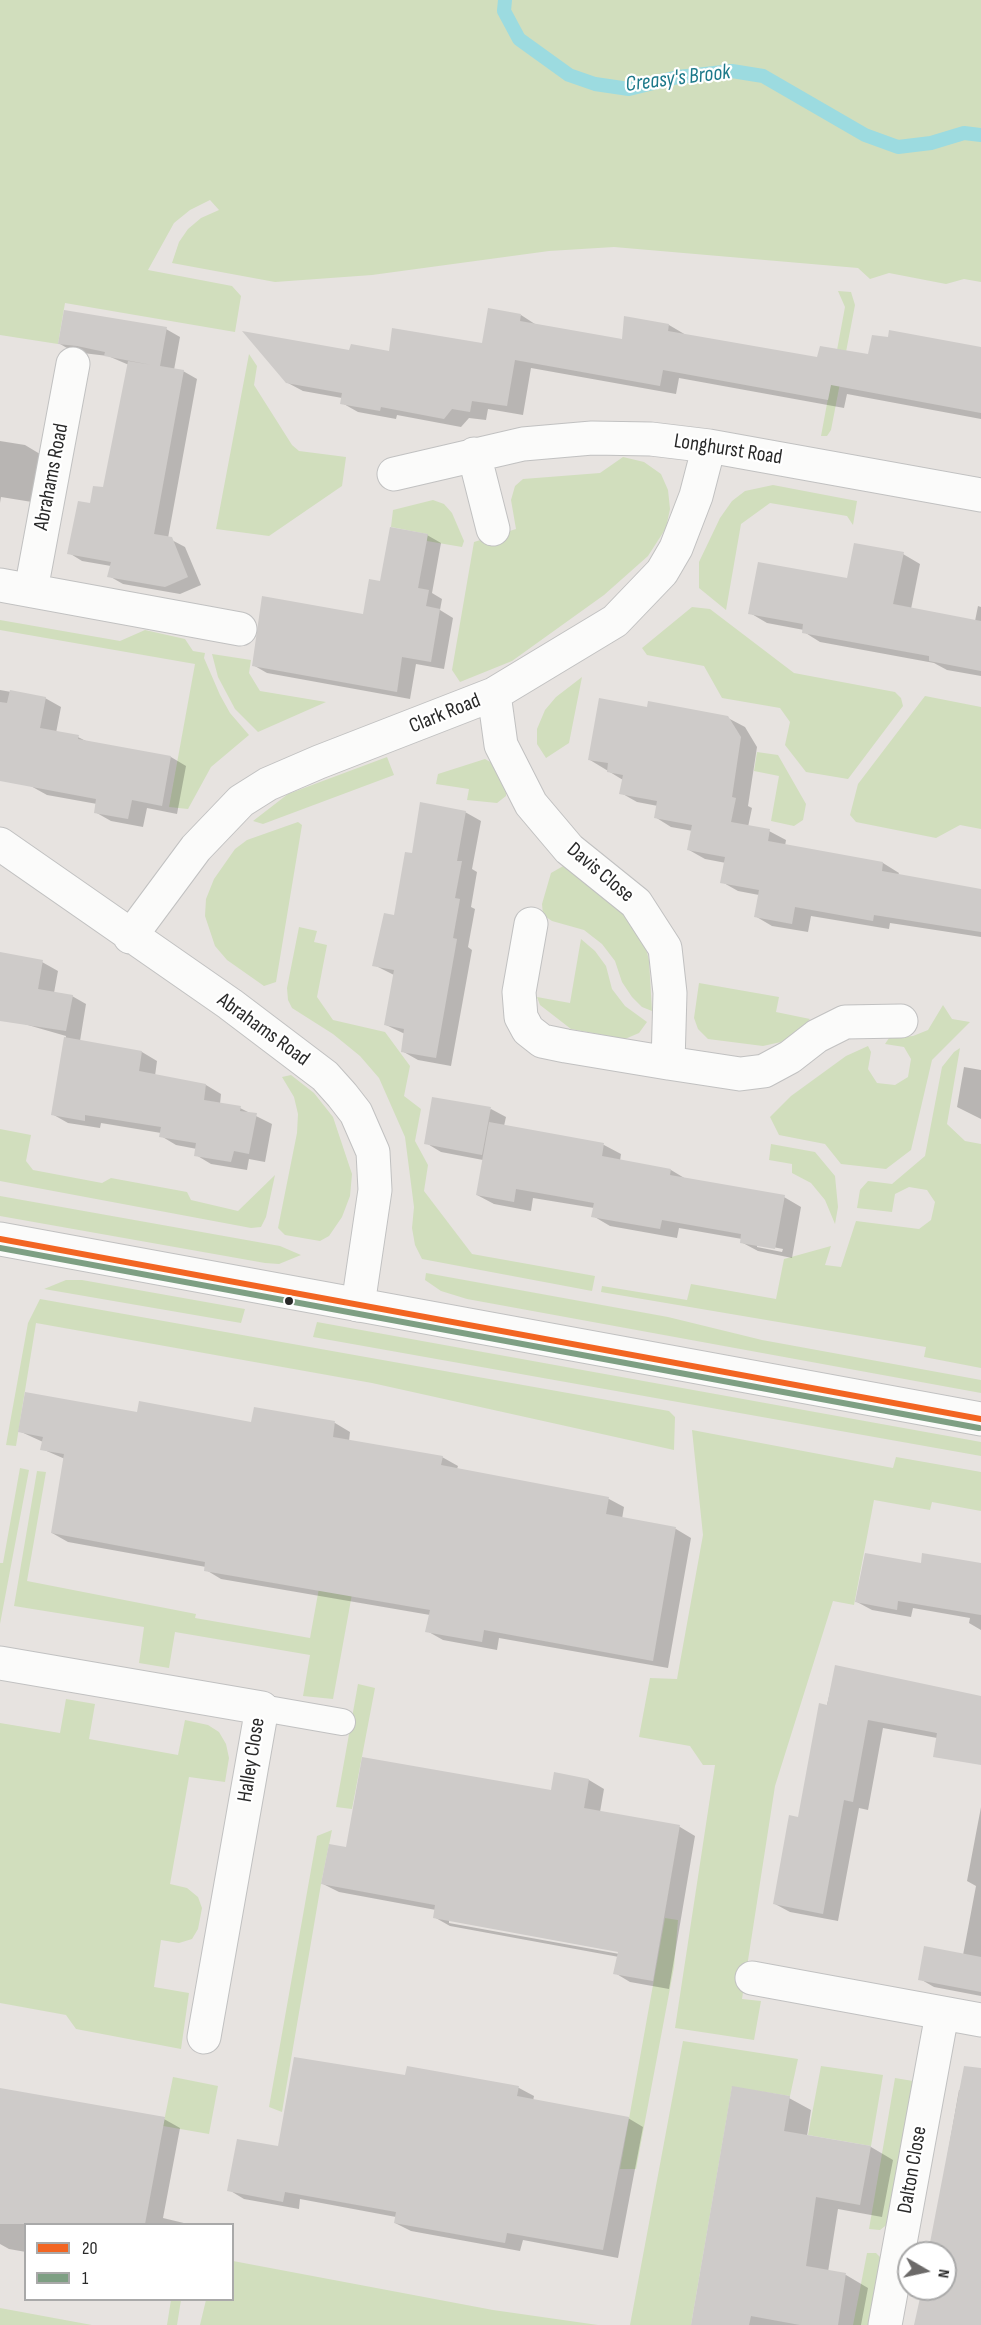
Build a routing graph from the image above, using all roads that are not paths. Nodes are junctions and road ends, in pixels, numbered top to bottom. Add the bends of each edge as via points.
1 (73, 364) dead end
2 (710, 446) junction
3 (474, 454) junction
4 (394, 474) dead end
5 (981, 495) edge
6 (493, 529) dead end
7 (15, 587) edge
8 (240, 629) dead end
9 (494, 693) junction
10 (0, 844) edge
11 (531, 924) dead end
12 (130, 936) junction
13 (901, 1021) dead end
14 (668, 1063) junction
15 (0, 1239) edge
16 (358, 1305) junction
17 (981, 1419) edge
18 (0, 1663) edge
19 (262, 1708) junction
20 (342, 1722) dead end
21 (752, 1978) dead end
22 (942, 2014) junction
23 (981, 2020) edge
24 (204, 2037) dead end
25 (885, 2325) edge

1 - 7 street, Abrahams Road
2 - 3 street, Longhurst Road via 592,438 523,444
2 - 5 street, Longhurst Road
2 - 9 street, Clark Road via 684,530 662,572 615,621
3 - 4 street, Longhurst Road
3 - 6 street
7 - 8 street, Abrahams Road
9 - 12 street, Clark Road via 319,762 268,784 241,801 196,849
9 - 14 street, Davis Close via 501,745 531,804 569,849 636,903 665,948 670,981
10 - 12 street, Abrahams Road
11 - 14 street via 519,992 521,1017 528,1030 542,1041 558,1045
12 - 16 street, Abrahams Road via 230,1004 325,1076 356,1113 373,1152 375,1190
13 - 14 street via 845,1022 764,1071 740,1074
15 - 16 street
16 - 17 street
18 - 19 street, Halley Close
19 - 20 lane
19 - 24 street, Halley Close
21 - 22 street
22 - 23 street
22 - 25 street, Dalton Close

